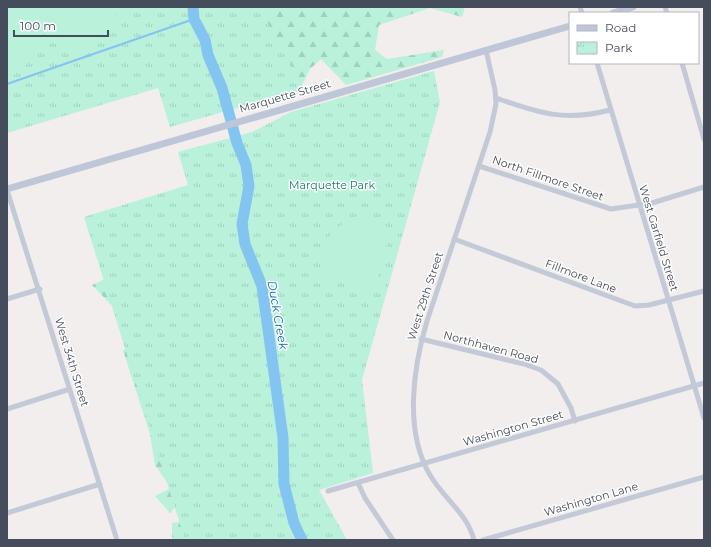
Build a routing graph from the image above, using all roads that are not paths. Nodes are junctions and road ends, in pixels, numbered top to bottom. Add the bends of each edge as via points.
1 (633, 7) edge
2 (616, 12) edge
3 (569, 26) edge
4 (486, 50) junction
5 (597, 64) edge
6 (682, 64) edge
7 (496, 98) junction
8 (610, 110) junction
9 (704, 139) edge
10 (479, 166) junction
11 (704, 188) edge
12 (7, 189) edge
13 (639, 205) junction
14 (454, 238) junction
15 (40, 289) junction
16 (704, 291) edge
17 (7, 299) edge
18 (668, 301) junction
19 (422, 339) junction
20 (704, 383) edge
21 (694, 386) junction
22 (70, 389) junction
23 (7, 409) edge
24 (704, 418) edge
25 (575, 421) junction
26 (426, 464) junction
27 (704, 477) edge
28 (358, 483) junction
29 (100, 484) junction
30 (328, 491) dead end
31 (7, 513) edge
32 (117, 540) edge
33 (393, 540) edge
34 (474, 540) edge
35 (483, 540) edge

1 - 2 main road
3 - 4 main road, Marquette Street
4 - 7 street, West 29th Street
4 - 12 main road, Marquette Street
5 - 8 street, West Garfield Street
6 - 9 street
7 - 8 street via 552,115 570,117
7 - 10 street, West 29th Street via 490,132
8 - 13 street, West Garfield Street
10 - 13 street, North Fillmore Street via 604,208
10 - 14 street, West 29th Street
11 - 13 street, North Fillmore Street
12 - 15 street, West 34th Street
13 - 18 street, West Garfield Street
14 - 18 street, Fillmore Lane via 624,303 635,306
14 - 19 street, West 29th Street
15 - 17 street
15 - 22 street, West 34th Street
16 - 18 street, Fillmore Lane
18 - 21 street, West Garfield Street
19 - 25 street, Northhaven Road via 541,370 558,384
19 - 26 street, West 29th Street via 414,374 414,403 416,433
20 - 21 street, Washington Street
21 - 24 street, West Garfield Street
21 - 25 street, Washington Street
22 - 23 street
22 - 29 street, West 34th Street
25 - 26 street, Washington Street
26 - 28 street, Washington Street
26 - 34 street, West 29th Street via 430,475 466,518
27 - 35 street, Washington Lane
28 - 30 street, Washington Street
28 - 33 street
29 - 31 street
29 - 32 street, West 34th Street

